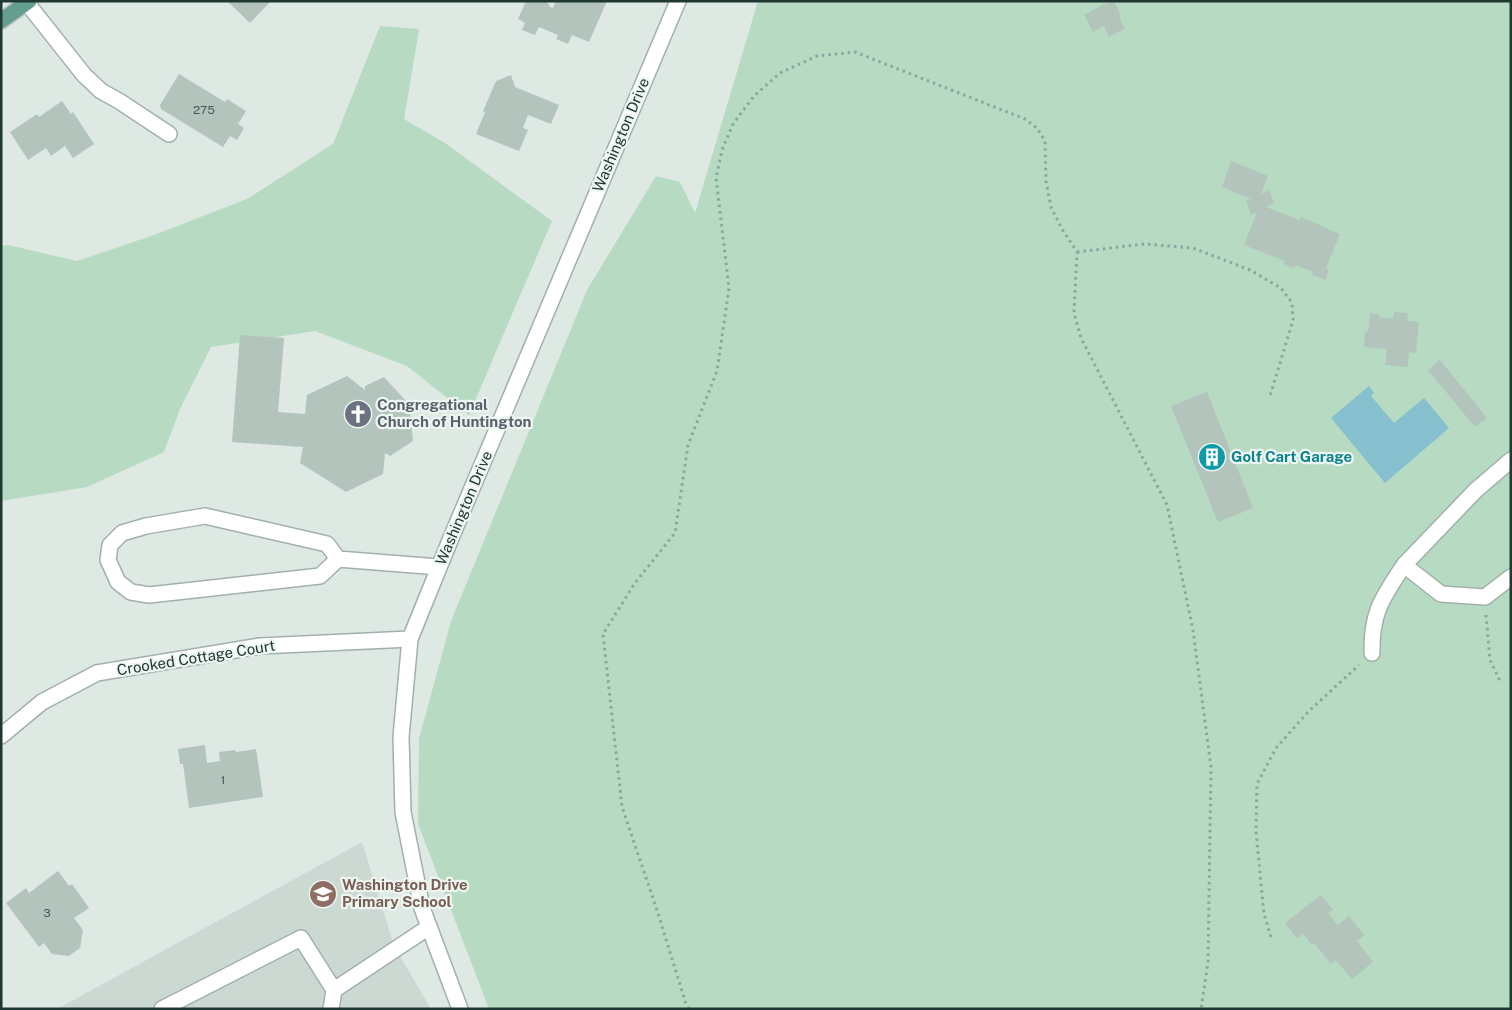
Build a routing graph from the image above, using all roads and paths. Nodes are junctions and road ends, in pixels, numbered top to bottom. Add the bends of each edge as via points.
1 (678, 1) edge
2 (28, 2) edge
3 (1, 21) edge
4 (169, 134) dead end
5 (1078, 252) junction
6 (1270, 396) dead end
7 (1511, 460) edge
8 (338, 559) junction
9 (1404, 565) junction
10 (439, 567) junction
11 (1511, 577) edge
12 (1485, 597) junction
13 (410, 639) junction
14 (1372, 653) joint
15 (1500, 683) dead end
16 (1, 736) edge
17 (429, 927) junction
18 (1271, 937) dead end
19 (334, 990) junction
20 (162, 1009) edge
21 (331, 1009) edge
22 (460, 1009) edge
23 (689, 1009) edge
24 (1202, 1009) edge

1 - 10 street, Washington Drive
2 - 3 main road
2 - 4 street via 84,76 101,92
5 - 6 path via 1144,244 1193,248 1250,270 1281,288 1292,303 1293,320
5 - 23 path via 1051,207 1046,181 1045,140 1038,128 1025,119 855,52 817,56 780,73 754,96 733,124 722,150 716,178 729,288 718,371 688,445 675,533 635,583 603,634 622,807
5 - 24 path via 1074,313 1081,338 1167,504 1193,630 1211,767 1208,962
7 - 9 street via 1476,490
8 - 8 street via 327,544 205,516 122,533 110,545 108,560 118,582 131,592 149,595 320,576
8 - 10 street
9 - 12 street via 1441,594
9 - 14 street via 1380,602
10 - 13 street, Washington Drive
11 - 12 street
12 - 15 path via 1490,660
13 - 16 street, Crooked Cottage Court via 260,646 96,673 42,702
13 - 17 street, Washington Drive via 401,737 403,812 422,908
14 - 18 path via 1309,711 1276,748 1257,784 1256,831 1264,914
17 - 19 street
17 - 22 street, Washington Drive
19 - 20 street via 301,938
19 - 21 street

